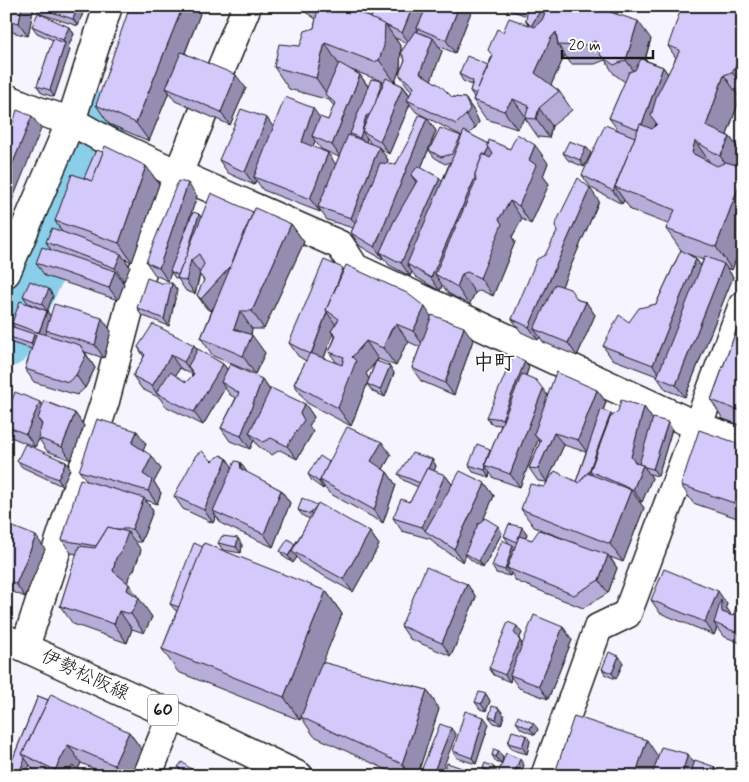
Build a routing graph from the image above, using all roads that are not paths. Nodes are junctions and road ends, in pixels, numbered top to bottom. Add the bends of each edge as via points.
1 (108, 6) edge
2 (247, 6) edge
3 (6, 98) edge
4 (88, 131) junction
5 (178, 174) junction
6 (6, 273) edge
7 (743, 305) edge
8 (699, 427) junction
9 (743, 442) edge
10 (16, 643) edge
11 (172, 715) junction
12 (147, 776) edge
13 (299, 776) edge
14 (545, 776) edge

1 - 4 street
2 - 5 street
3 - 4 street
4 - 5 street
4 - 6 street
5 - 8 street via 340,245 355,268
5 - 10 street via 130,306 105,400
7 - 8 street
8 - 9 street
8 - 14 street via 627,614 598,628
10 - 11 street, 伊勢松阪線 / 60
11 - 12 street
11 - 13 street, 伊勢松阪線 / 60

